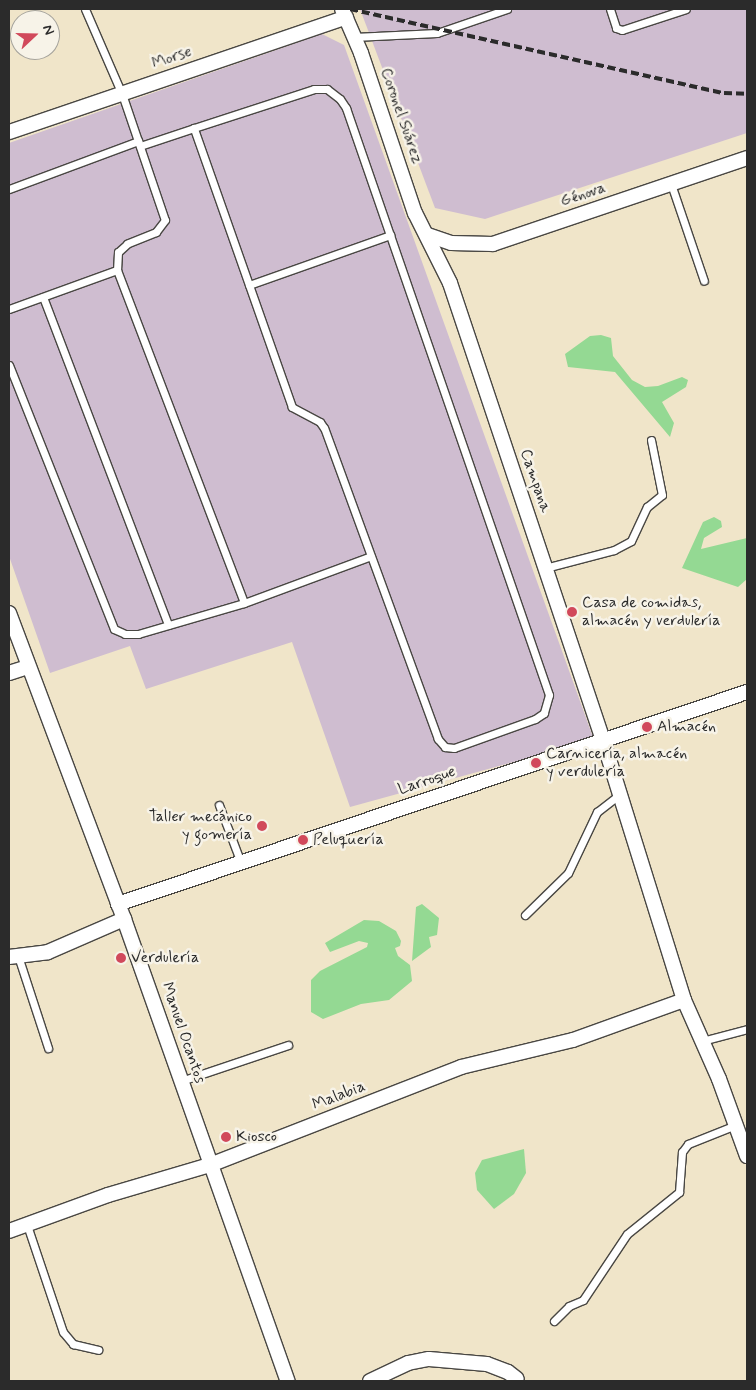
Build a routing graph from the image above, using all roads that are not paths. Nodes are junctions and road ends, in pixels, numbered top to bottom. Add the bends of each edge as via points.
1 (85, 9) edge
2 (506, 9) edge
3 (610, 9) edge
4 (686, 9) edge
5 (344, 13) edge
6 (354, 37) junction
7 (122, 94) junction
8 (194, 128) junction
9 (9, 132) edge
10 (139, 144) junction
11 (747, 158) edge
12 (671, 184) junction
13 (9, 189) edge
14 (390, 235) junction
15 (428, 235) junction
16 (116, 270) junction
17 (704, 281) dead end
18 (250, 285) junction
19 (43, 296) junction
20 (9, 309) edge
21 (9, 366) edge
22 (652, 440) dead end
23 (371, 556) junction
24 (545, 568) junction
25 (244, 603) junction
26 (9, 613) edge
27 (168, 625) junction
28 (28, 667) junction
29 (9, 672) edge
30 (747, 692) edge
31 (603, 740) junction
32 (620, 794) junction
33 (219, 805) dead end
34 (241, 863) junction
35 (118, 904) junction
36 (525, 915) dead end
37 (124, 919) junction
38 (13, 956) edge
39 (684, 1000) junction
40 (747, 1029) edge
41 (702, 1041) junction
42 (288, 1046) dead end
43 (48, 1048) dead end
44 (181, 1081) junction
45 (736, 1125) junction
46 (747, 1156) edge
47 (210, 1165) junction
48 (27, 1225) junction
49 (9, 1231) edge
50 (554, 1321) dead end
51 (98, 1350) dead end
52 (517, 1379) dead end
53 (288, 1381) edge
54 (370, 1381) edge

1 - 7 lane
2 - 6 lane via 437,33
3 - 4 lane via 616,28 622,30
5 - 6 street, Coronel Suárez
5 - 7 street, Morse
6 - 15 street, Coronel Suárez via 415,213
7 - 9 street, Morse
7 - 10 lane
8 - 10 lane
8 - 14 lane via 314,89 328,90 346,108
8 - 18 lane
10 - 13 lane
10 - 16 lane via 164,220 156,232 127,244 118,252
11 - 12 street, Génova
12 - 15 street, Génova via 493,244 451,243
12 - 17 lane
14 - 18 lane
14 - 23 lane via 549,695 544,713 536,719 454,748 445,747 438,739
15 - 24 street, Campana via 450,283
16 - 19 lane
16 - 25 lane
18 - 23 lane via 292,407 320,422 324,428
19 - 20 lane
19 - 27 lane
21 - 27 lane via 110,626 132,634
22 - 24 lane via 662,495 647,507 631,541 614,550
23 - 25 lane
24 - 31 street, Campana
25 - 27 lane
26 - 28 street, Manuel Ocantos
28 - 29 street
28 - 35 street, Manuel Ocantos
30 - 31 street, Larroque
31 - 32 street, Campana
31 - 34 street, Larroque
32 - 36 lane via 593,819 568,873
32 - 39 street, Campana
33 - 34 lane
34 - 35 street, Larroque
35 - 37 street, Manuel Ocantos
37 - 38 street via 48,952
37 - 44 street, Manuel Ocantos
38 - 43 lane
39 - 41 street, Campana
39 - 47 street, Malabia via 573,1040 461,1067
40 - 41 lane
41 - 45 street, Campana
42 - 44 lane
44 - 47 street, Manuel Ocantos
45 - 46 street, Campana
45 - 50 lane via 688,1144 682,1152 679,1192 627,1234 583,1300 569,1306
47 - 48 street, Malabia via 108,1195
47 - 53 street, Manuel Ocantos
48 - 49 street, Malabia
48 - 51 lane via 63,1332 73,1344
52 - 54 street via 487,1364 429,1359 408,1363

